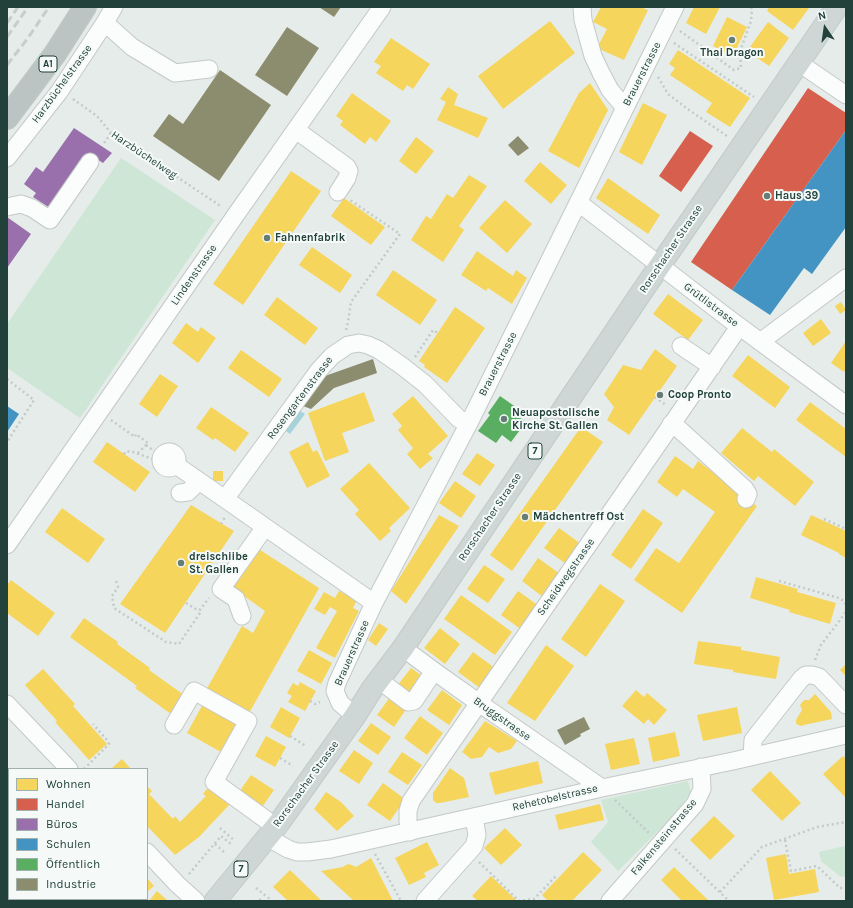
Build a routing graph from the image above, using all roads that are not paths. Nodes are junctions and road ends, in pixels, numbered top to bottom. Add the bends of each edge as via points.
1 (85, 7) edge
2 (114, 7) edge
3 (382, 7) edge
4 (582, 7) edge
5 (675, 7) edge
6 (837, 7) edge
7 (104, 24) junction
8 (799, 63) junction
9 (208, 69) dead end
10 (846, 95) edge
11 (625, 108) junction
12 (7, 118) edge
13 (296, 130) junction
14 (7, 158) edge
15 (90, 162) dead end
16 (338, 192) road end
17 (579, 203) junction
18 (7, 207) edge
19 (660, 266) junction
20 (846, 278) edge
21 (739, 327) junction
22 (760, 342) junction
23 (681, 346) dead end
24 (712, 367) junction
25 (846, 405) edge
26 (469, 423) junction
27 (671, 424) junction
28 (163, 459) road end
29 (199, 481) junction
30 (180, 493) dead end
31 (225, 499) junction
32 (746, 499) dead end
33 (264, 527) junction
34 (7, 545) edge
35 (374, 603) junction
36 (242, 616) dead end
37 (403, 648) junction
38 (434, 671) junction
39 (379, 680) junction
40 (479, 703) junction
41 (7, 704) edge
42 (846, 705) edge
43 (355, 716) junction
44 (174, 725) dead end
45 (846, 735) edge
46 (752, 756) junction
47 (701, 767) junction
48 (68, 768) edge
49 (606, 792) junction
50 (474, 817) junction
51 (272, 832) junction
52 (410, 832) junction
53 (148, 853) edge
54 (196, 901) edge
55 (215, 901) edge
56 (425, 901) edge
57 (610, 901) edge

1 - 12 highway, A1 via 55,54
2 - 7 street, Harzbüchelstrasse
3 - 13 street, Lindenstrasse
4 - 11 street via 593,56 610,90
5 - 11 street, Brauerstrasse
6 - 8 main road, Rorschacher Strasse / 7
7 - 9 street via 112,29 129,52 175,73
7 - 14 street, Harzbüchelstrasse via 59,92
8 - 10 street
8 - 19 main road, Rorschacher Strasse / 7
11 - 17 street, Brauerstrasse
13 - 16 street via 347,167 347,178
13 - 34 street, Lindenstrasse
15 - 18 street via 50,220 21,204
17 - 19 street, Grütlistrasse
17 - 26 street, Brauerstrasse
19 - 21 street, Grütlistrasse
19 - 37 main road, Rorschacher Strasse / 7
20 - 22 street
21 - 22 street, Grütlistrasse
21 - 24 street, Scheidwegstrasse
22 - 25 street, Grütlistrasse
23 - 24 street
24 - 27 street, Scheidwegstrasse via 692,406
26 - 31 street, Rosengartenstrasse via 459,419 425,384 379,350 359,343 348,345 332,356 319,370
26 - 35 street, Brauerstrasse
27 - 32 street via 745,489 748,494
27 - 40 street, Scheidwegstrasse
28 - 29 street
29 - 30 street via 188,492
29 - 31 street
31 - 33 street
33 - 35 street
33 - 36 street via 221,589 236,599
35 - 43 street, Brauerstrasse via 335,692 340,703
37 - 38 street, Bruggstrasse
37 - 39 main road, Rorschacher Strasse / 7
38 - 39 street via 414,701 408,702
38 - 40 street, Bruggstrasse
39 - 43 main road, Rorschacher Strasse / 7
40 - 49 street, Bruggstrasse
40 - 52 street, Scheidwegstrasse via 411,801 408,811
41 - 48 street
42 - 46 street via 812,674 810,669 754,740
43 - 51 main road, Rorschacher Strasse / 7
44 - 51 street, Rehetobelstrasse via 194,692 248,721 214,782
45 - 46 street, Rehetobelstrasse
46 - 47 street, Rehetobelstrasse
47 - 49 street, Rehetobelstrasse
47 - 57 street, Falkensteinstrasse via 702,789 695,804
49 - 50 street, Rehetobelstrasse
50 - 52 street, Rehetobelstrasse
50 - 56 street via 474,846
51 - 52 street, Rehetobelstrasse via 288,849 297,852 331,849
51 - 55 main road, Rorschacher Strasse / 7
53 - 54 street

